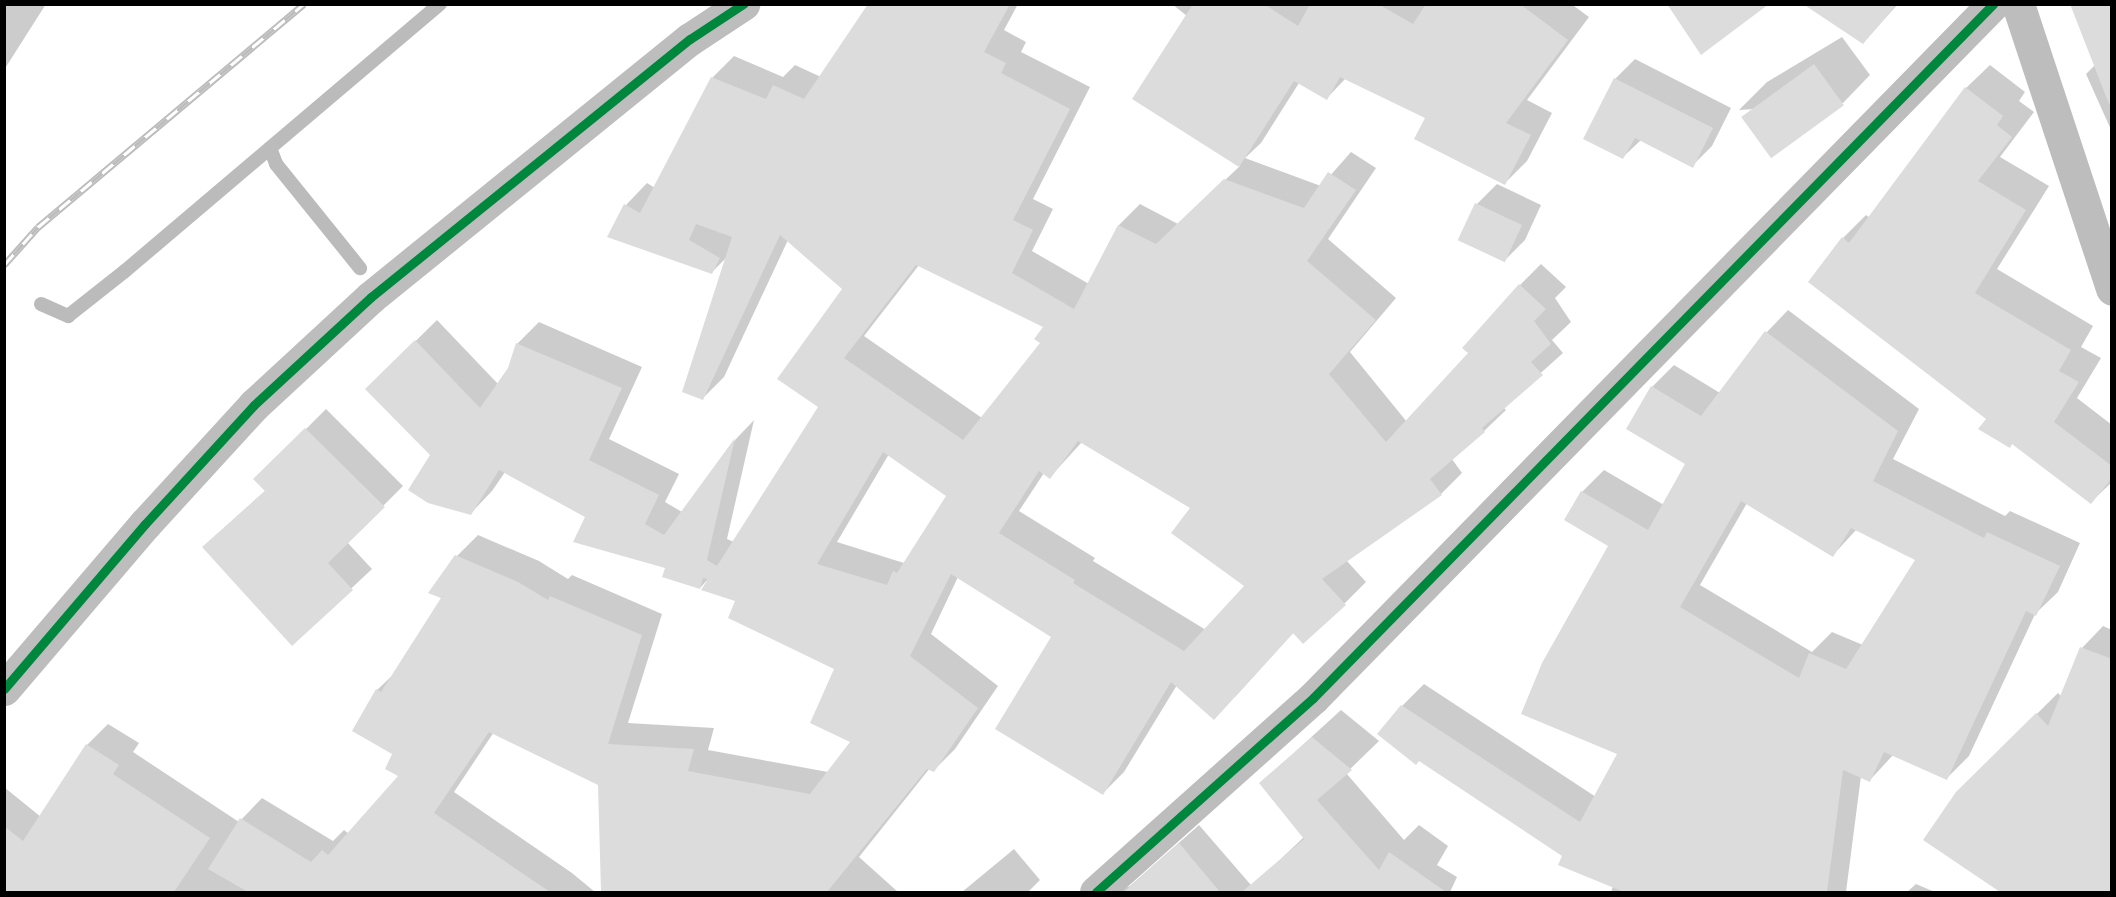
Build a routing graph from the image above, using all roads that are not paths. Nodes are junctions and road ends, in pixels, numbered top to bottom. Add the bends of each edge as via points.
1 (743, 4) edge
2 (1993, 4) edge
3 (2018, 4) edge
4 (2112, 289) edge
5 (4, 689) edge
6 (1096, 892) edge

1 - 5 street via 690,39 371,297 254,405 145,524
2 - 6 street via 1313,698
3 - 4 street

